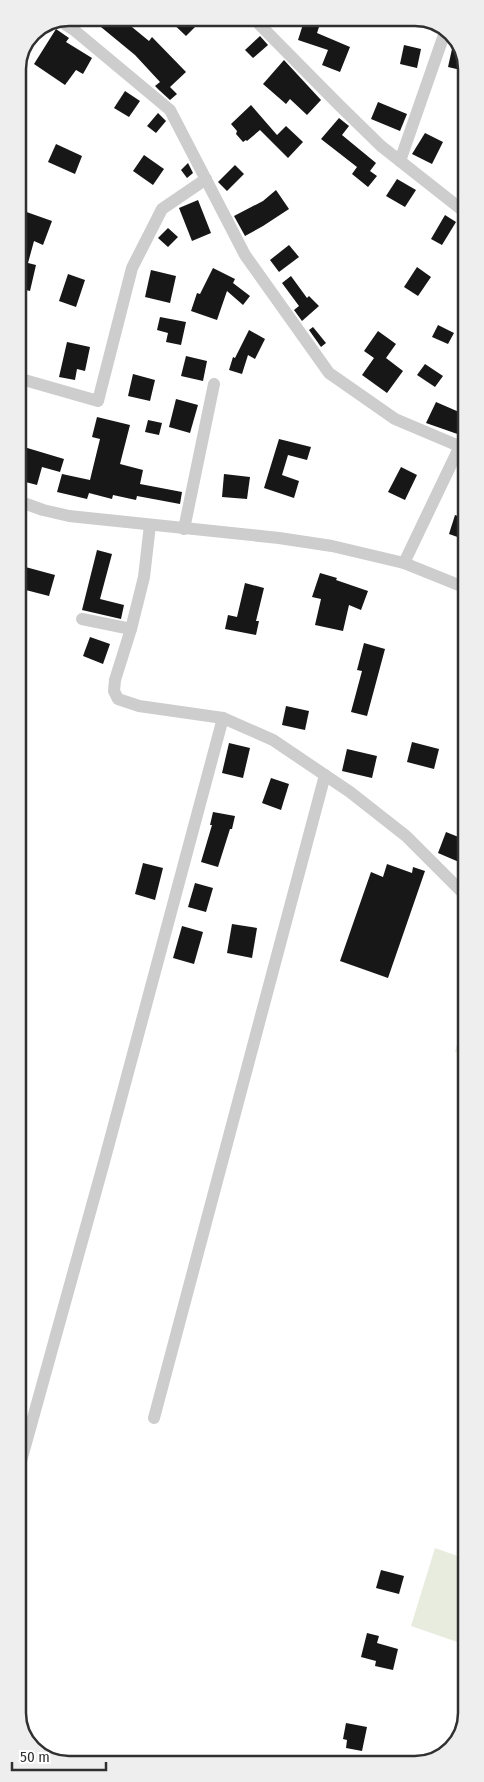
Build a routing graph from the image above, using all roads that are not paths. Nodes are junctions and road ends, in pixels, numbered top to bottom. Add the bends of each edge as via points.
1 (68, 26) edge
2 (261, 26) edge
3 (443, 37) edge
4 (400, 161) junction
5 (206, 180) junction
6 (458, 207) edge
7 (26, 380) edge
8 (214, 384) dead end
9 (458, 447) edge
10 (458, 457) edge
11 (26, 504) edge
12 (150, 525) junction
13 (184, 528) junction
14 (404, 563) junction
15 (458, 585) edge
16 (82, 619) dead end
17 (131, 629) junction
18 (224, 718) junction
19 (325, 775) junction
20 (458, 888) edge
21 (154, 1418) dead end
22 (26, 1443) edge

1 - 5 street via 170,110
2 - 4 street
3 - 4 street
4 - 6 street
5 - 7 street via 162,210 132,268 98,401
5 - 9 street via 245,255 329,373 395,419
8 - 13 street
10 - 14 street
11 - 12 street via 70,516
12 - 13 street
12 - 17 street via 144,577
13 - 14 street via 332,546
14 - 15 street
16 - 17 street
17 - 18 street via 115,680 114,691 118,699 140,706
18 - 19 street via 273,740
18 - 22 street
19 - 20 street via 406,836
19 - 21 street

